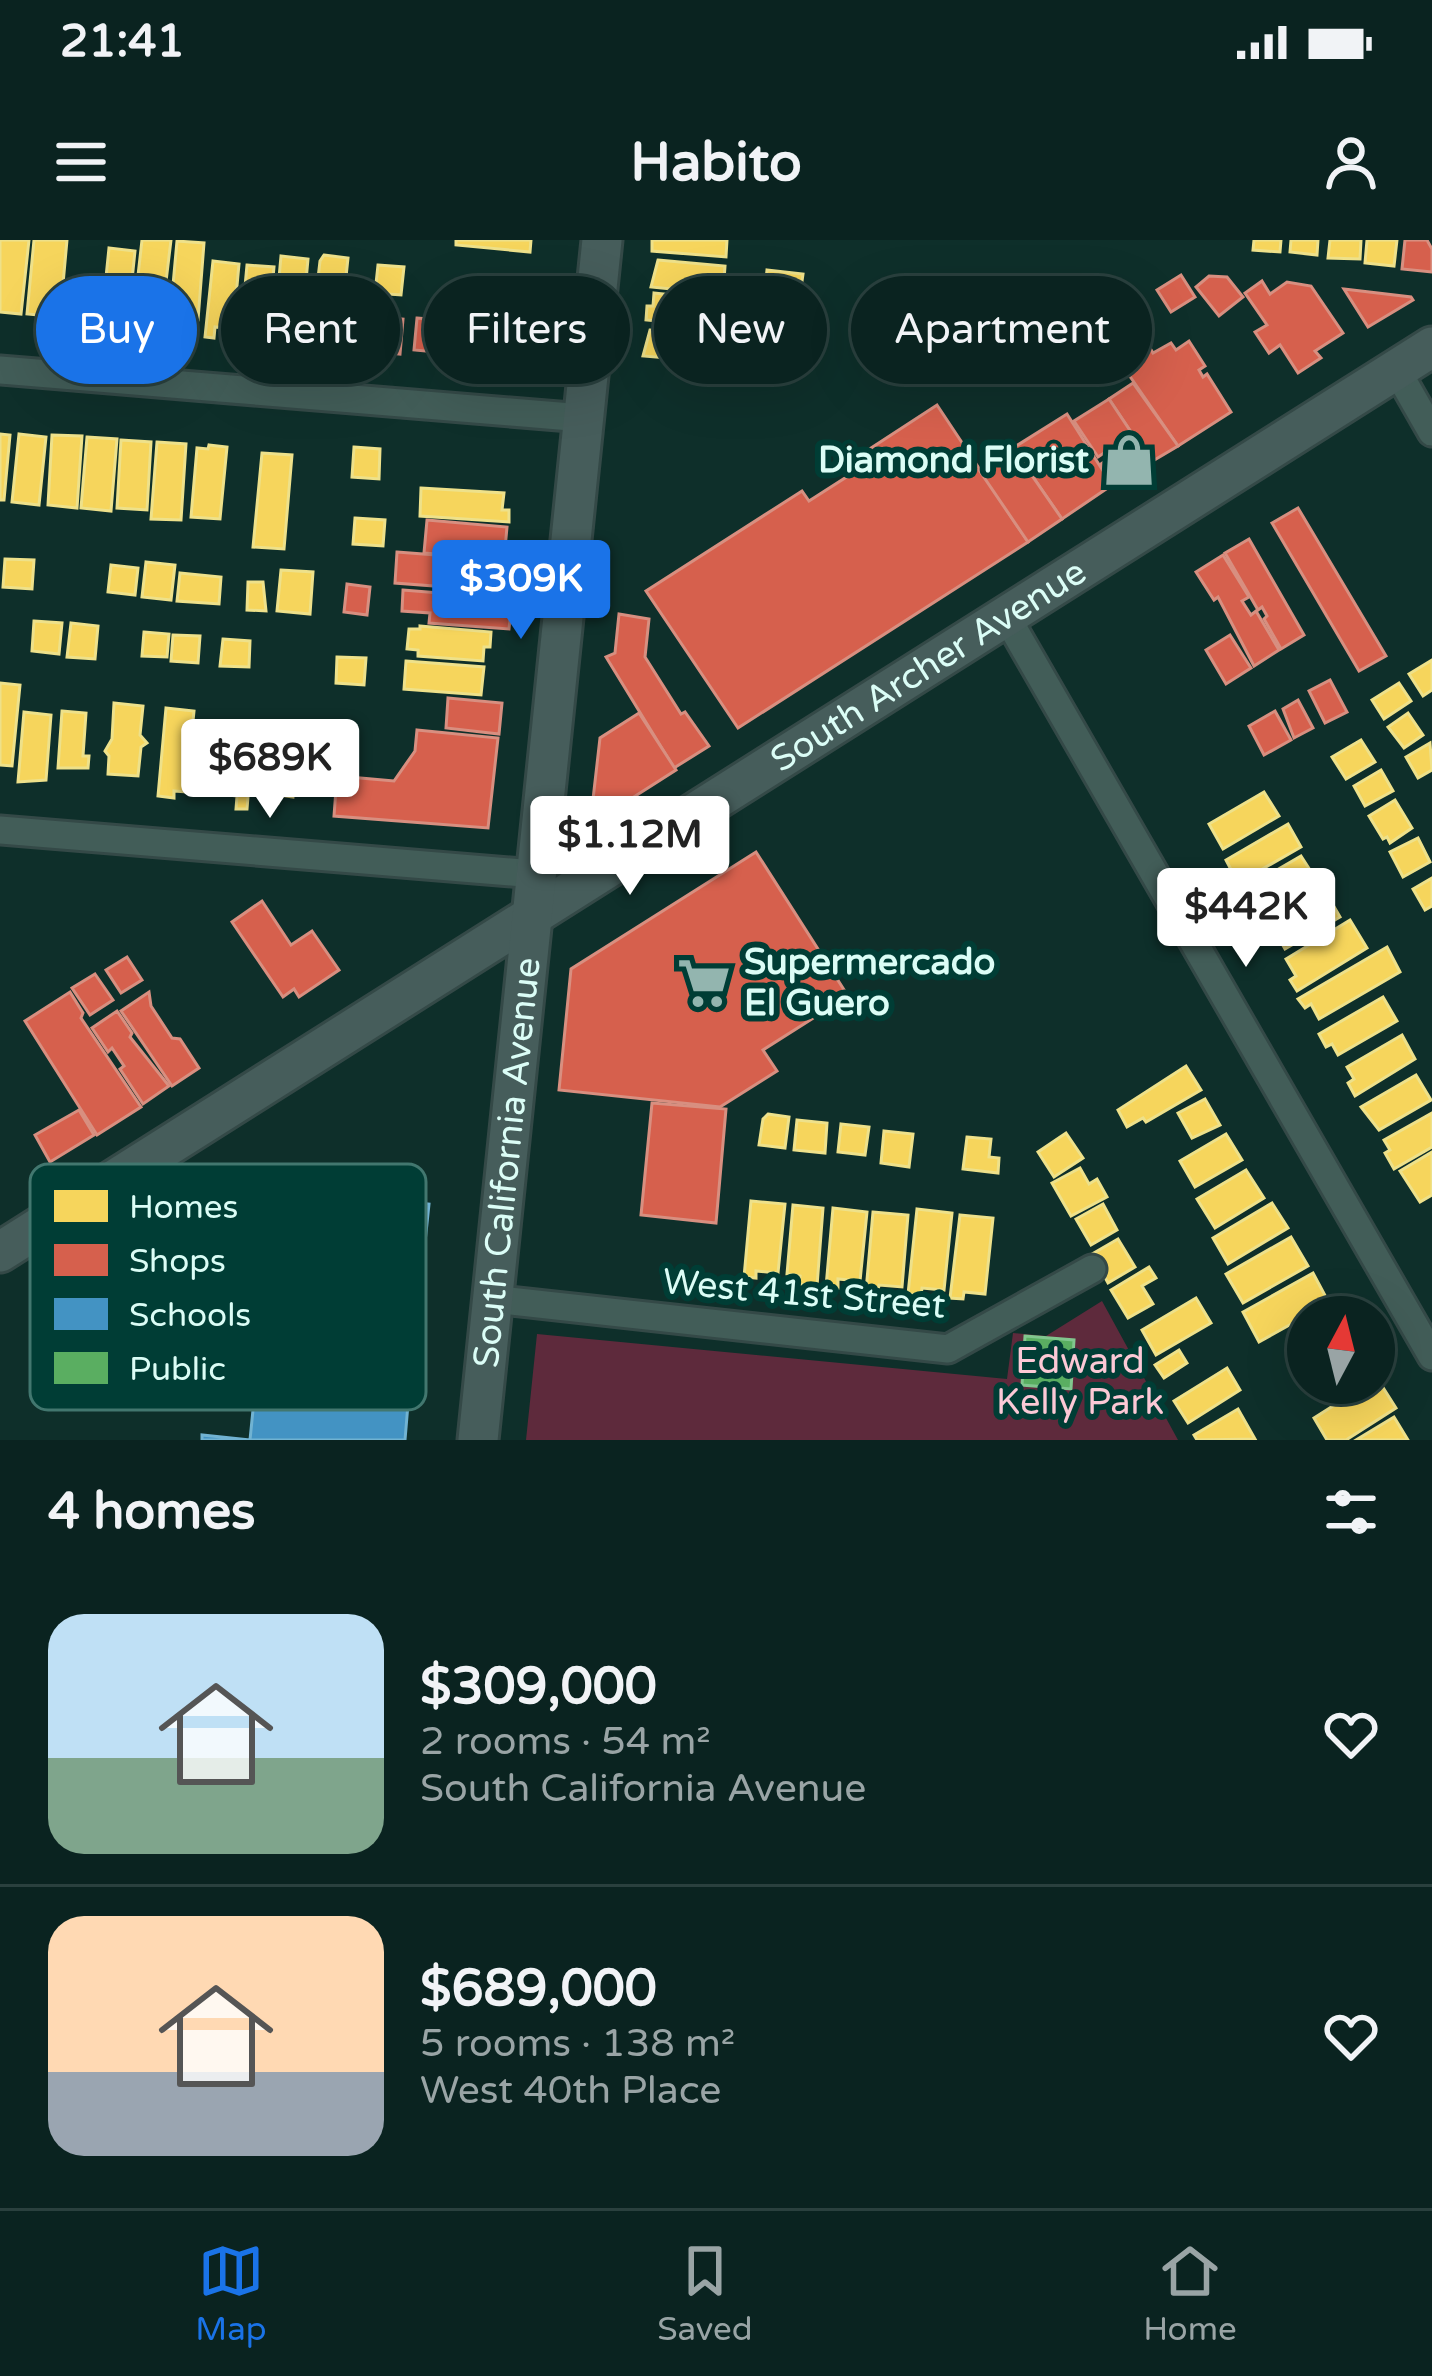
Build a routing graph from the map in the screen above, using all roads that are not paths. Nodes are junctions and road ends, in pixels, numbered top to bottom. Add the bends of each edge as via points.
1 (602, 240) edge
2 (1432, 347) edge
3 (1396, 369) junction
4 (0, 370) edge
5 (583, 418) junction
6 (1432, 432) edge
7 (1006, 616) junction
8 (0, 830) edge
9 (535, 874) junction
10 (530, 916) junction
11 (139, 1164) edge
12 (30, 1233) edge
13 (0, 1252) edge
14 (1092, 1269) dead end
15 (492, 1299) junction
16 (1432, 1357) edge
17 (478, 1440) edge

1 - 5 main road, South California Avenue
2 - 3 main road, South Archer Avenue
3 - 6 street
3 - 7 main road, South Archer Avenue
4 - 5 street
5 - 9 main road, South California Avenue
7 - 10 main road, South Archer Avenue
7 - 16 street
8 - 9 street
9 - 10 main road, South California Avenue
10 - 11 main road, South Archer Avenue
10 - 15 main road, South California Avenue
12 - 13 main road, South Archer Avenue
14 - 15 street, West 41st Street via 948,1349
15 - 17 main road, South California Avenue

